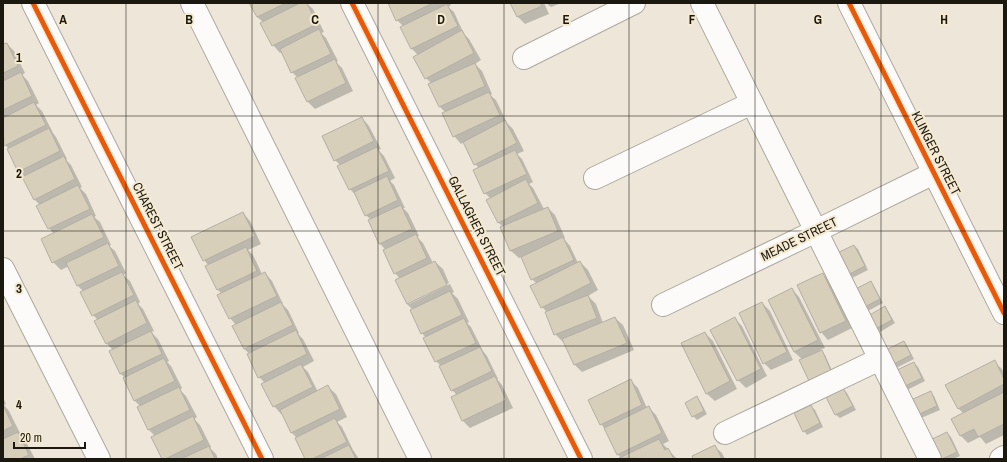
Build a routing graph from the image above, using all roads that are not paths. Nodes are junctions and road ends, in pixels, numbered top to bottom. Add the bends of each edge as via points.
1 (33, 3) edge
2 (192, 3) edge
3 (352, 3) edge
4 (634, 3) edge
5 (702, 3) edge
6 (848, 3) edge
7 (524, 58) dead end
8 (752, 103) junction
9 (934, 173) junction
10 (595, 178) dead end
11 (816, 231) junction
12 (3, 269) edge
13 (663, 305) dead end
14 (1004, 313) edge
15 (880, 359) junction
16 (725, 433) dead end
17 (1004, 457) edge
18 (99, 459) edge
19 (262, 459) edge
20 (420, 459) edge
21 (581, 459) edge
22 (930, 459) edge
23 (1001, 459) edge

1 - 19 street, CHAREST STREET
2 - 20 street
3 - 21 street, GALLAGHER STREET
4 - 7 street
5 - 8 street
6 - 9 street, KLINGER STREET
8 - 10 street
8 - 11 street
9 - 11 street, MEADE STREET
9 - 14 street, KLINGER STREET
11 - 13 street, MEADE STREET
11 - 15 street
12 - 18 street
15 - 16 street
15 - 22 street
17 - 23 street

